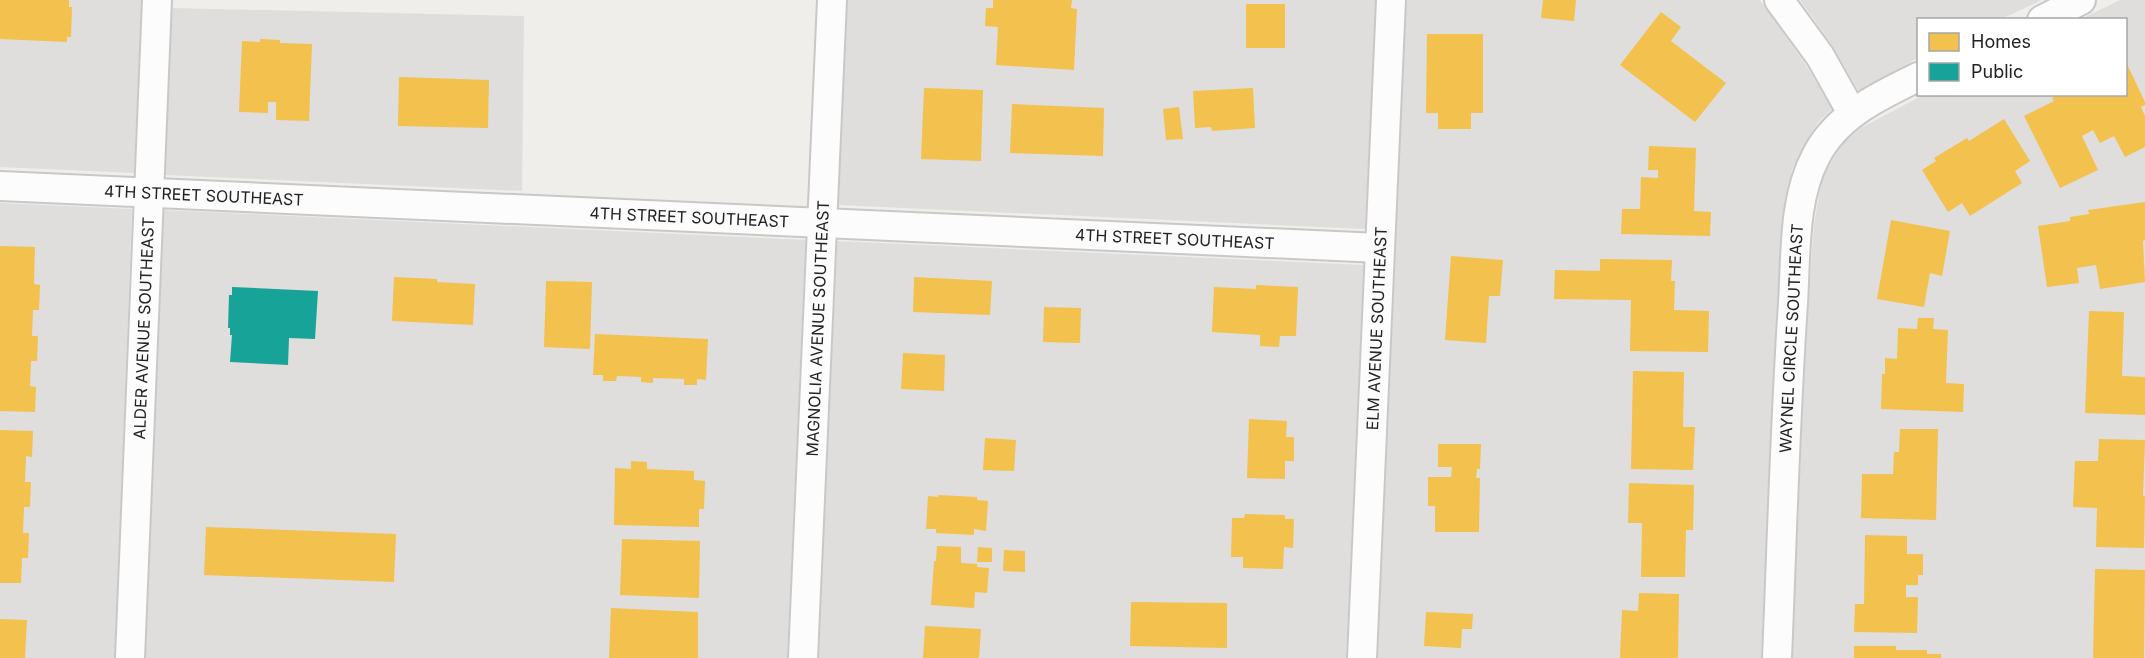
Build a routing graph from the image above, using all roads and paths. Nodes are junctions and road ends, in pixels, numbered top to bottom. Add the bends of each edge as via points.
1 (157, 0) edge
2 (832, 0) edge
3 (1391, 0) edge
4 (1779, 0) edge
5 (2081, 0) edge
6 (2046, 18) edge
7 (1917, 78) edge
8 (1852, 113) junction
9 (0, 186) edge
10 (148, 192) junction
11 (822, 222) junction
12 (1380, 248) junction
13 (130, 658) edge
14 (803, 658) edge
15 (1362, 658) edge
16 (1777, 658) edge

1 - 10 street, ALDER AVENUE SOUTHEAST
2 - 11 street, MAGNOLIA AVENUE SOUTHEAST
3 - 12 street, ELM AVENUE SOUTHEAST
4 - 8 street via 1820,56
5 - 6 street
7 - 8 street, WAYNEL CIRCLE SOUTHEAST
8 - 16 street, WAYNEL CIRCLE SOUTHEAST via 1832,131 1807,174 1799,220
9 - 10 street, 4TH STREET SOUTHEAST
10 - 11 street, 4TH STREET SOUTHEAST
10 - 13 street, ALDER AVENUE SOUTHEAST
11 - 12 street, 4TH STREET SOUTHEAST
11 - 14 street, MAGNOLIA AVENUE SOUTHEAST
12 - 15 street, ELM AVENUE SOUTHEAST

